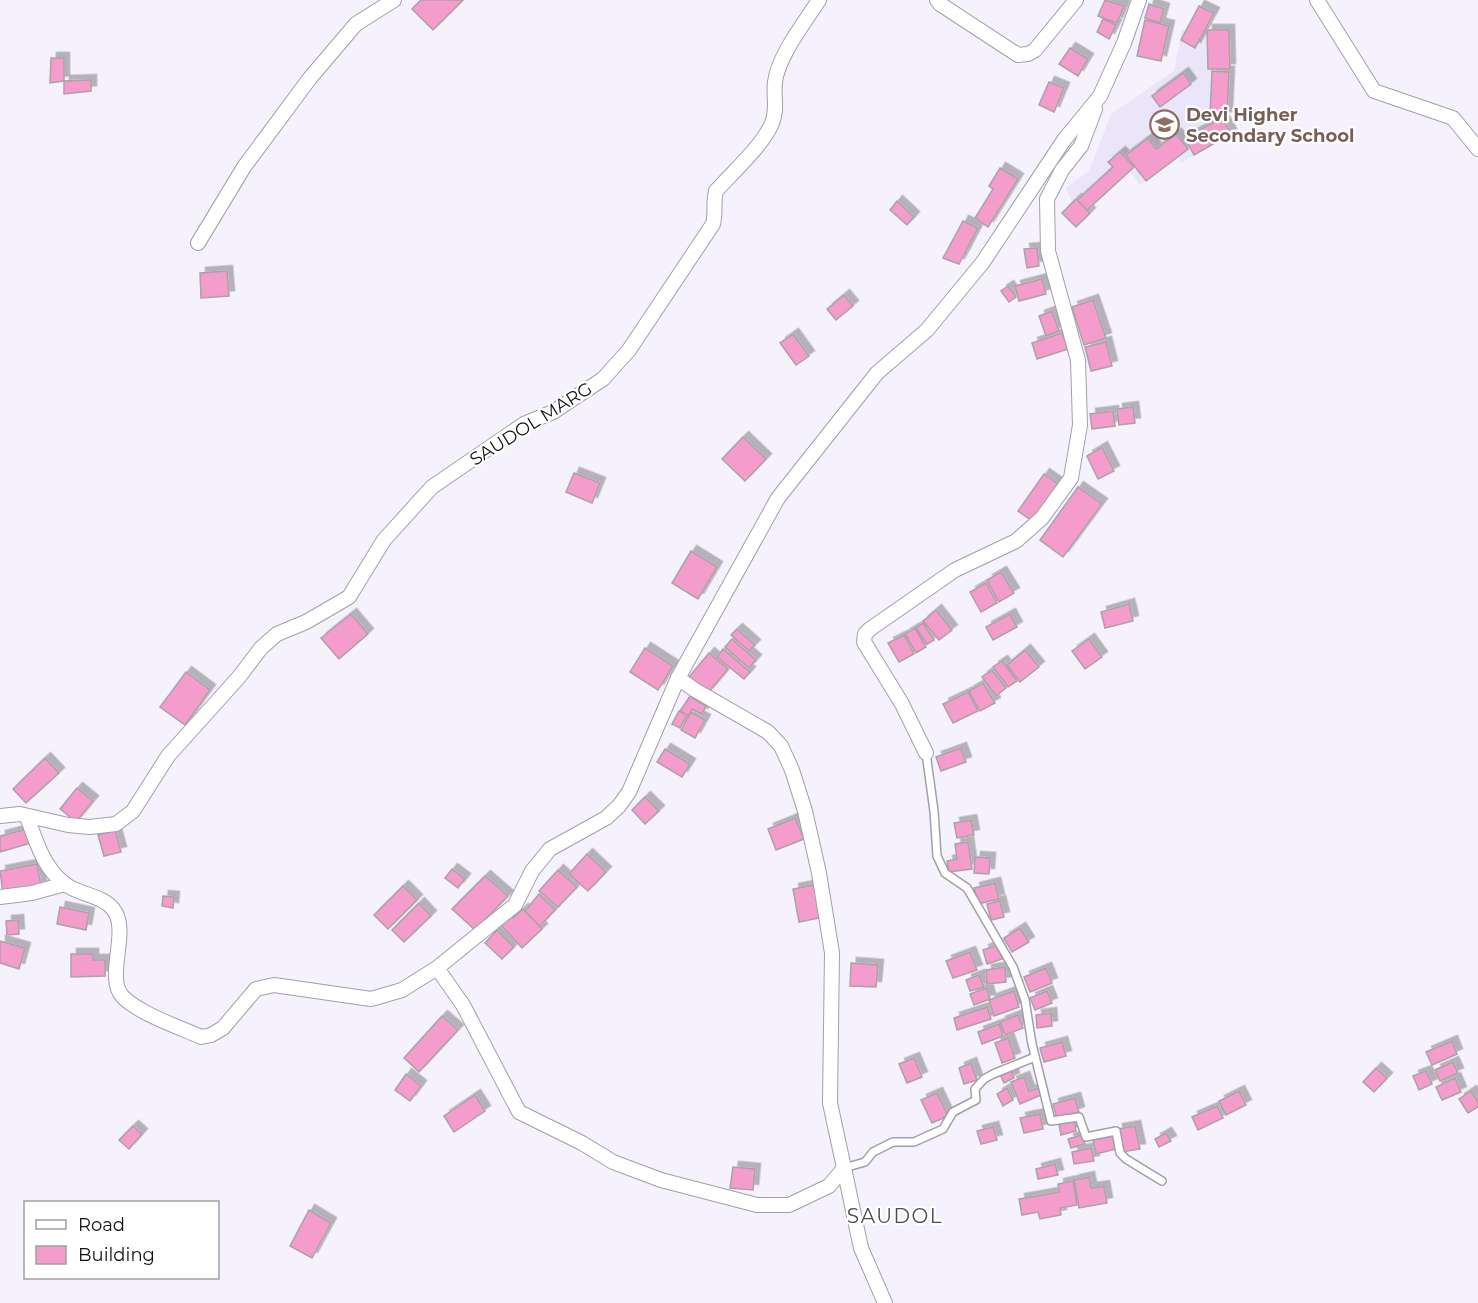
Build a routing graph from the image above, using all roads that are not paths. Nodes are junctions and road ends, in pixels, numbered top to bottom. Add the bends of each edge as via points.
1 (394, 0) edge
2 (819, 0) edge
3 (937, 0) edge
4 (1076, 0) edge
5 (1139, 0) edge
6 (1317, 0) edge
7 (1100, 96) junction
8 (1478, 149) edge
9 (198, 243) dead end
10 (678, 678) junction
11 (926, 753) joint
12 (0, 816) edge
13 (27, 817) junction
14 (65, 884) junction
15 (0, 897) edge
16 (437, 968) junction
17 (1035, 1057) junction
18 (844, 1168) junction
19 (1162, 1181) dead end
20 (885, 1303) edge

1 - 9 street via 356,24 310,78 244,167
2 - 13 street, SAUDOL MARG via 783,59 775,81 773,122 716,191 713,224 629,350 603,379 553,412 524,424 432,487 384,540 349,597 277,634 261,648 168,756 133,811 116,824 68,825
3 - 4 street via 1017,55 1035,50
5 - 7 street
6 - 8 street via 1374,91 1453,118
7 - 10 street via 1064,140 983,262 927,330 877,373 778,498
7 - 11 street via 1080,146 1047,199 1048,251 1078,360 1080,425 1071,478 1042,518 1016,541 955,570 865,634 864,642
10 - 16 street via 620,806 550,849 532,871 515,905
10 - 18 street via 768,732 781,746 792,770 819,873 832,953 830,1103
11 - 17 lane via 937,856 945,873 967,888 1013,967 1025,1000
12 - 13 street, SAUDOL MARG
13 - 14 street via 42,857
14 - 15 street
14 - 16 street via 115,910 119,919 118,991 123,998 201,1036 224,1028 256,989 274,986 371,999 402,990
16 - 18 street via 463,1005 519,1112 613,1162 661,1180 758,1205 789,1204 829,1186
17 - 18 lane via 984,1079 975,1089 976,1100 953,1112 943,1130 914,1142 893,1142 873,1152 866,1162
17 - 19 lane via 1051,1120 1079,1117 1086,1137 1116,1131 1120,1153
18 - 20 street via 861,1248

